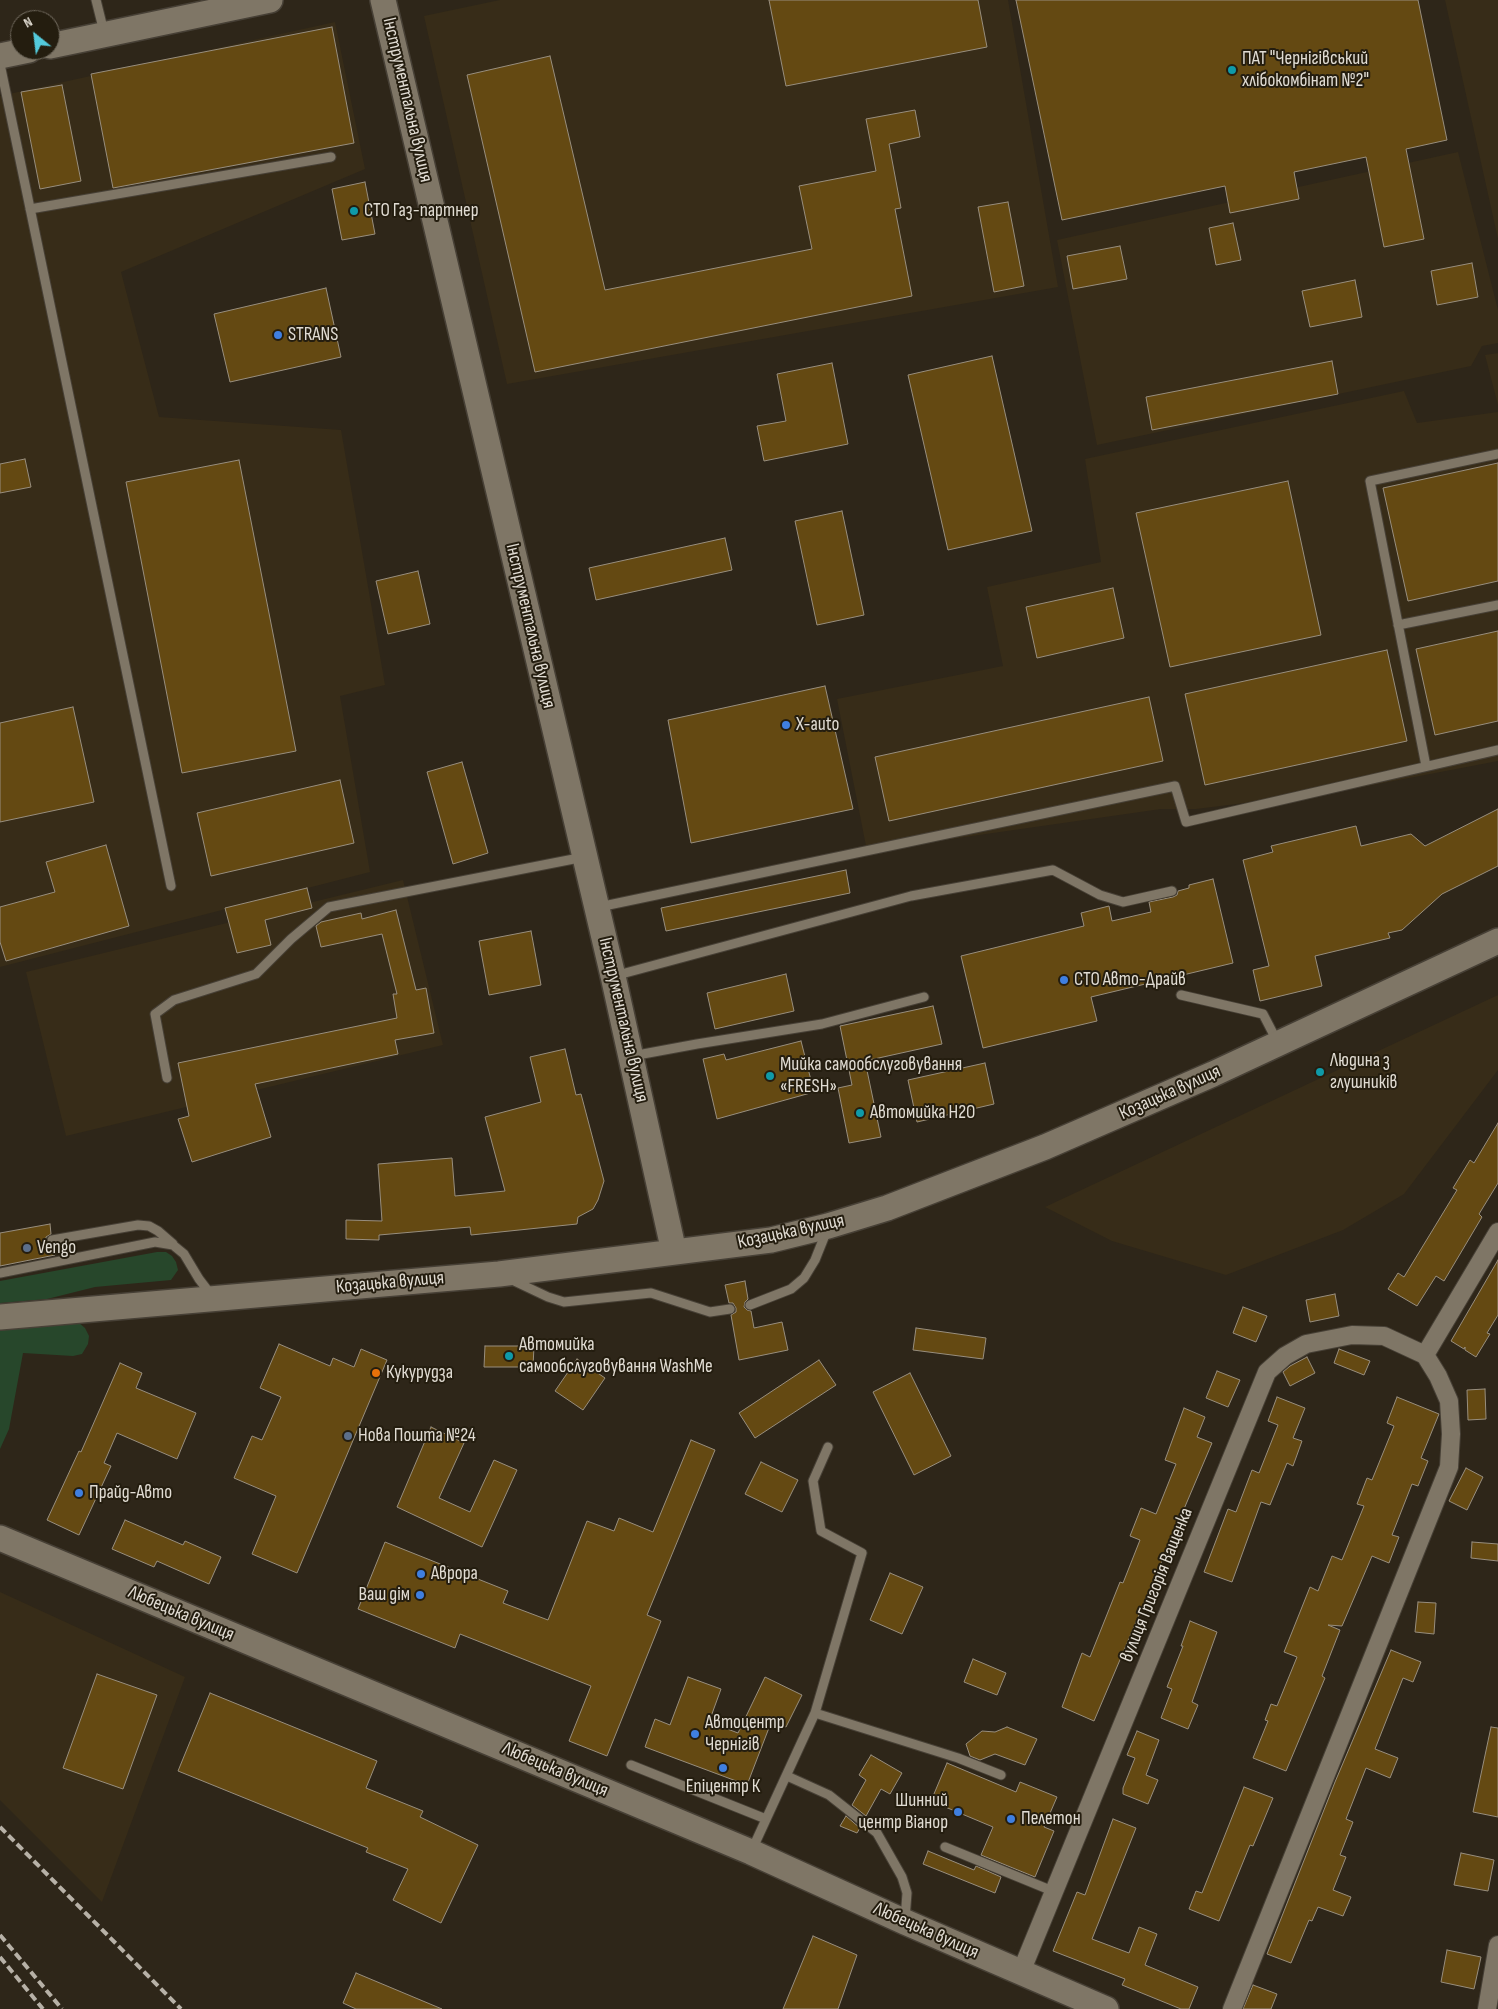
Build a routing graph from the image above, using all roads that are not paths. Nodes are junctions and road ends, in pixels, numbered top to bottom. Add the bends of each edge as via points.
1 (96, 0) edge
2 (270, 0) edge
3 (383, 0) edge
4 (105, 35) junction
5 (60, 44) edge
6 (0, 64) edge
7 (331, 157) dead end
8 (30, 209) junction
9 (1498, 454) edge
10 (1498, 605) edge
11 (1398, 625) junction
12 (1498, 750) edge
13 (1426, 766) junction
14 (585, 857) junction
15 (170, 886) dead end
16 (1172, 891) dead end
17 (597, 908) junction
18 (1498, 941) edge
19 (613, 976) junction
20 (1181, 995) dead end
21 (924, 997) dead end
22 (1279, 1044) junction
23 (632, 1056) junction
24 (167, 1078) dead end
25 (828, 1226) junction
26 (1498, 1232) edge
27 (52, 1240) dead end
28 (174, 1245) junction
29 (674, 1252) junction
30 (0, 1273) edge
31 (499, 1274) junction
32 (213, 1298) junction
33 (750, 1306) dead end
34 (730, 1309) dead end
35 (0, 1317) edge
36 (1424, 1355) junction
37 (828, 1447) dead end
38 (0, 1538) edge
39 (815, 1713) junction
40 (631, 1765) dead end
41 (1001, 1775) dead end
42 (787, 1776) junction
43 (766, 1819) junction
44 (945, 1847) dead end
45 (751, 1852) junction
46 (1055, 1892) junction
47 (905, 1922) junction
48 (1498, 1945) edge
49 (1021, 1972) junction
50 (1106, 2009) edge
51 (1232, 2009) edge
52 (1487, 2009) edge

1 - 4 lane
2 - 4 main road
3 - 14 main road, Інструментальна вулиця
4 - 5 main road
6 - 8 lane
7 - 8 lane
8 - 15 lane
9 - 11 lane via 1370,482
10 - 11 lane
11 - 13 lane
12 - 13 lane
13 - 17 lane via 1186,822 1176,786
14 - 17 main road, Інструментальна вулиця
14 - 24 lane via 329,907 256,974 174,1000 155,1014
16 - 19 lane via 1122,902 1100,895 1053,870 911,896
17 - 19 main road, Інструментальна вулиця
18 - 22 main road, Козацька вулиця
19 - 23 main road, Інструментальна вулиця
20 - 22 lane via 1263,1014
21 - 23 lane via 822,1024
22 - 25 main road, Козацька вулиця via 1045,1147 886,1208
23 - 29 main road, Інструментальна вулиця
25 - 29 main road, Козацька вулиця via 771,1240
25 - 33 lane via 804,1278 791,1289
26 - 36 street
27 - 28 lane via 138,1225 158,1231
28 - 30 lane via 154,1242
28 - 32 lane via 184,1254
29 - 31 main road, Козацька вулиця
31 - 32 main road, Козацька вулиця
31 - 34 lane via 564,1302 650,1293 710,1312
32 - 35 main road, Козацька вулиця
36 - 46 street, вулиця Григорія Ващенка via 1384,1336 1352,1335 1306,1344 1267,1372
36 - 51 street via 1448,1400 1449,1467
37 - 39 lane via 813,1481 821,1531 862,1553
38 - 45 main road, Любецька вулиця
39 - 41 lane via 958,1758
39 - 42 lane
40 - 43 lane
42 - 43 lane
42 - 47 lane via 829,1795 878,1833 907,1893
43 - 45 lane
44 - 46 lane
45 - 47 main road, Любецька вулиця
46 - 49 street, вулиця Григорія Ващенка
47 - 49 main road, Любецька вулиця
48 - 52 street
49 - 50 main road, Любецька вулиця

